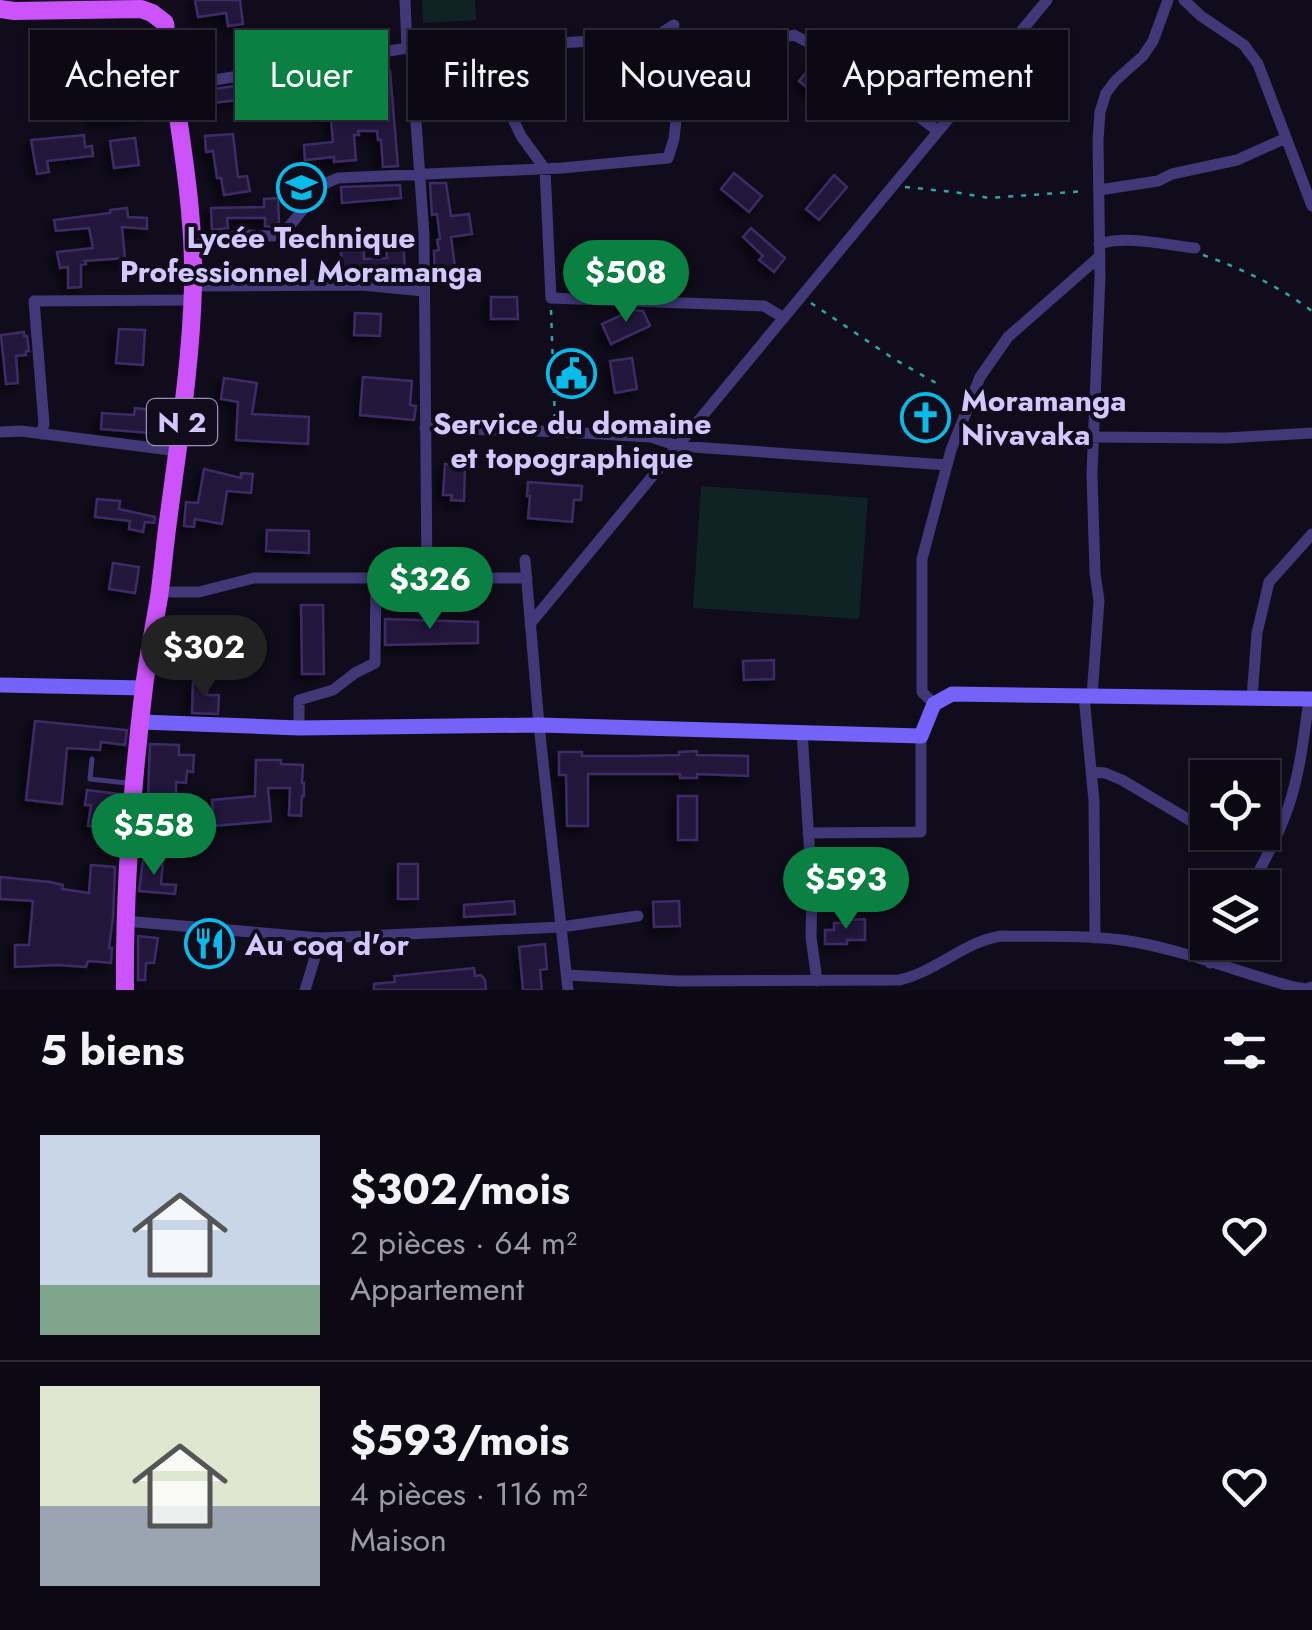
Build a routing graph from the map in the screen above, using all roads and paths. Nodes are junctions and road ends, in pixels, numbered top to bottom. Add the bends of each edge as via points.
1 (406, 0) edge
2 (1047, 0) edge
3 (1168, 0) edge
4 (1184, 0) edge
5 (156, 6) edge
6 (0, 8) edge
7 (674, 25) dead end
8 (166, 30) edge
9 (408, 33) edge
10 (565, 43) edge
11 (408, 50) edge
12 (215, 80) edge
13 (178, 120) edge
14 (415, 120) edge
15 (514, 120) edge
16 (938, 131) junction
17 (1286, 138) junction
18 (545, 169) junction
19 (420, 173) junction
20 (894, 185) junction
21 (1098, 190) junction
22 (1312, 206) edge
23 (192, 242) junction
24 (1195, 248) joint
25 (1099, 250) junction
26 (424, 291) junction
27 (193, 293) junction
28 (802, 296) junction
29 (551, 298) junction
30 (1312, 311) edge
31 (784, 318) junction
32 (936, 382) dead end
33 (425, 428) junction
34 (0, 432) edge
35 (555, 432) junction
36 (40, 434) junction
37 (1312, 434) edge
38 (957, 436) junction
39 (1094, 437) junction
40 (678, 446) junction
41 (178, 451) junction
42 (947, 465) junction
43 (1312, 534) edge
44 (525, 560) dead end
45 (376, 578) junction
46 (427, 578) junction
47 (526, 578) junction
48 (160, 592) junction
49 (530, 624) junction
50 (0, 685) edge
51 (144, 688) junction
52 (1088, 696) junction
53 (1252, 698) junction
54 (1310, 699) edge
55 (934, 704) junction
56 (141, 722) junction
57 (539, 725) junction
58 (299, 728) junction
59 (802, 731) junction
60 (922, 736) junction
61 (92, 760) dead end
62 (1091, 772) junction
63 (135, 784) junction
64 (1190, 820) edge
65 (1280, 827) edge
66 (808, 833) junction
67 (1270, 850) edge
68 (1259, 870) edge
69 (638, 916) dead end
70 (124, 921) junction
71 (561, 927) junction
72 (322, 938) junction
73 (1095, 938) junction
74 (1212, 960) edge
75 (1210, 963) junction
76 (567, 974) junction
77 (817, 981) junction
78 (1312, 986) edge
79 (125, 990) edge
80 (305, 990) edge
81 (568, 990) edge

1 - 9 street
2 - 16 street
3 - 21 street via 1143,56 1106,93
4 - 17 street via 1244,45
5 - 6 main road, N 2
5 - 8 main road, N 2
7 - 10 street via 656,37
11 - 12 street
13 - 23 main road, N 2
14 - 19 street
15 - 18 street
16 - 18 street via 848,63 794,35 776,40 676,111 668,158
16 - 20 street
17 - 21 street via 1238,160
17 - 22 street
18 - 19 street
18 - 29 street
19 - 23 street via 338,178 273,236
19 - 26 street
20 - 21 path via 989,198
20 - 28 street
21 - 25 street
23 - 27 main road, N 2
24 - 25 street via 1110,240
24 - 30 path via 1281,288
25 - 38 street via 995,354
25 - 39 street
26 - 27 street via 361,285
26 - 33 street
27 - 36 street via 34,300
27 - 41 main road, N 2
28 - 31 street
28 - 32 path
29 - 31 street via 764,306
29 - 35 path
31 - 40 street
33 - 35 street
33 - 46 street
34 - 36 street
35 - 40 street
36 - 41 street
37 - 39 street
38 - 39 street
38 - 42 street
39 - 52 street via 1099,600
40 - 42 street
40 - 49 street
41 - 48 main road, N 2
42 - 55 street via 922,560 922,692
43 - 53 street via 1269,582
44 - 47 street
45 - 46 street
45 - 48 street via 254,578 200,592
45 - 58 street via 375,663 334,690 299,700
46 - 47 street
47 - 49 street
48 - 51 main road, N 2
49 - 57 street
50 - 51 street
51 - 56 main road, N 2
52 - 53 street
52 - 55 street via 952,694
52 - 62 street
53 - 54 street
54 - 65 street via 1301,760
55 - 60 street
56 - 58 street
56 - 63 main road, N 2
57 - 58 street
57 - 59 street
57 - 71 street
59 - 60 street
59 - 66 street
60 - 66 street via 921,832
61 - 63 lane via 90,778
62 - 64 street via 1122,780
62 - 73 street
63 - 70 main road, N 2
66 - 77 street
67 - 68 street
69 - 71 street
70 - 72 street
70 - 79 main road, N 2
71 - 72 street
71 - 76 street
72 - 80 street
73 - 75 street
73 - 77 street via 1001,936 916,976
74 - 75 street
75 - 78 street
76 - 77 street
76 - 81 street

